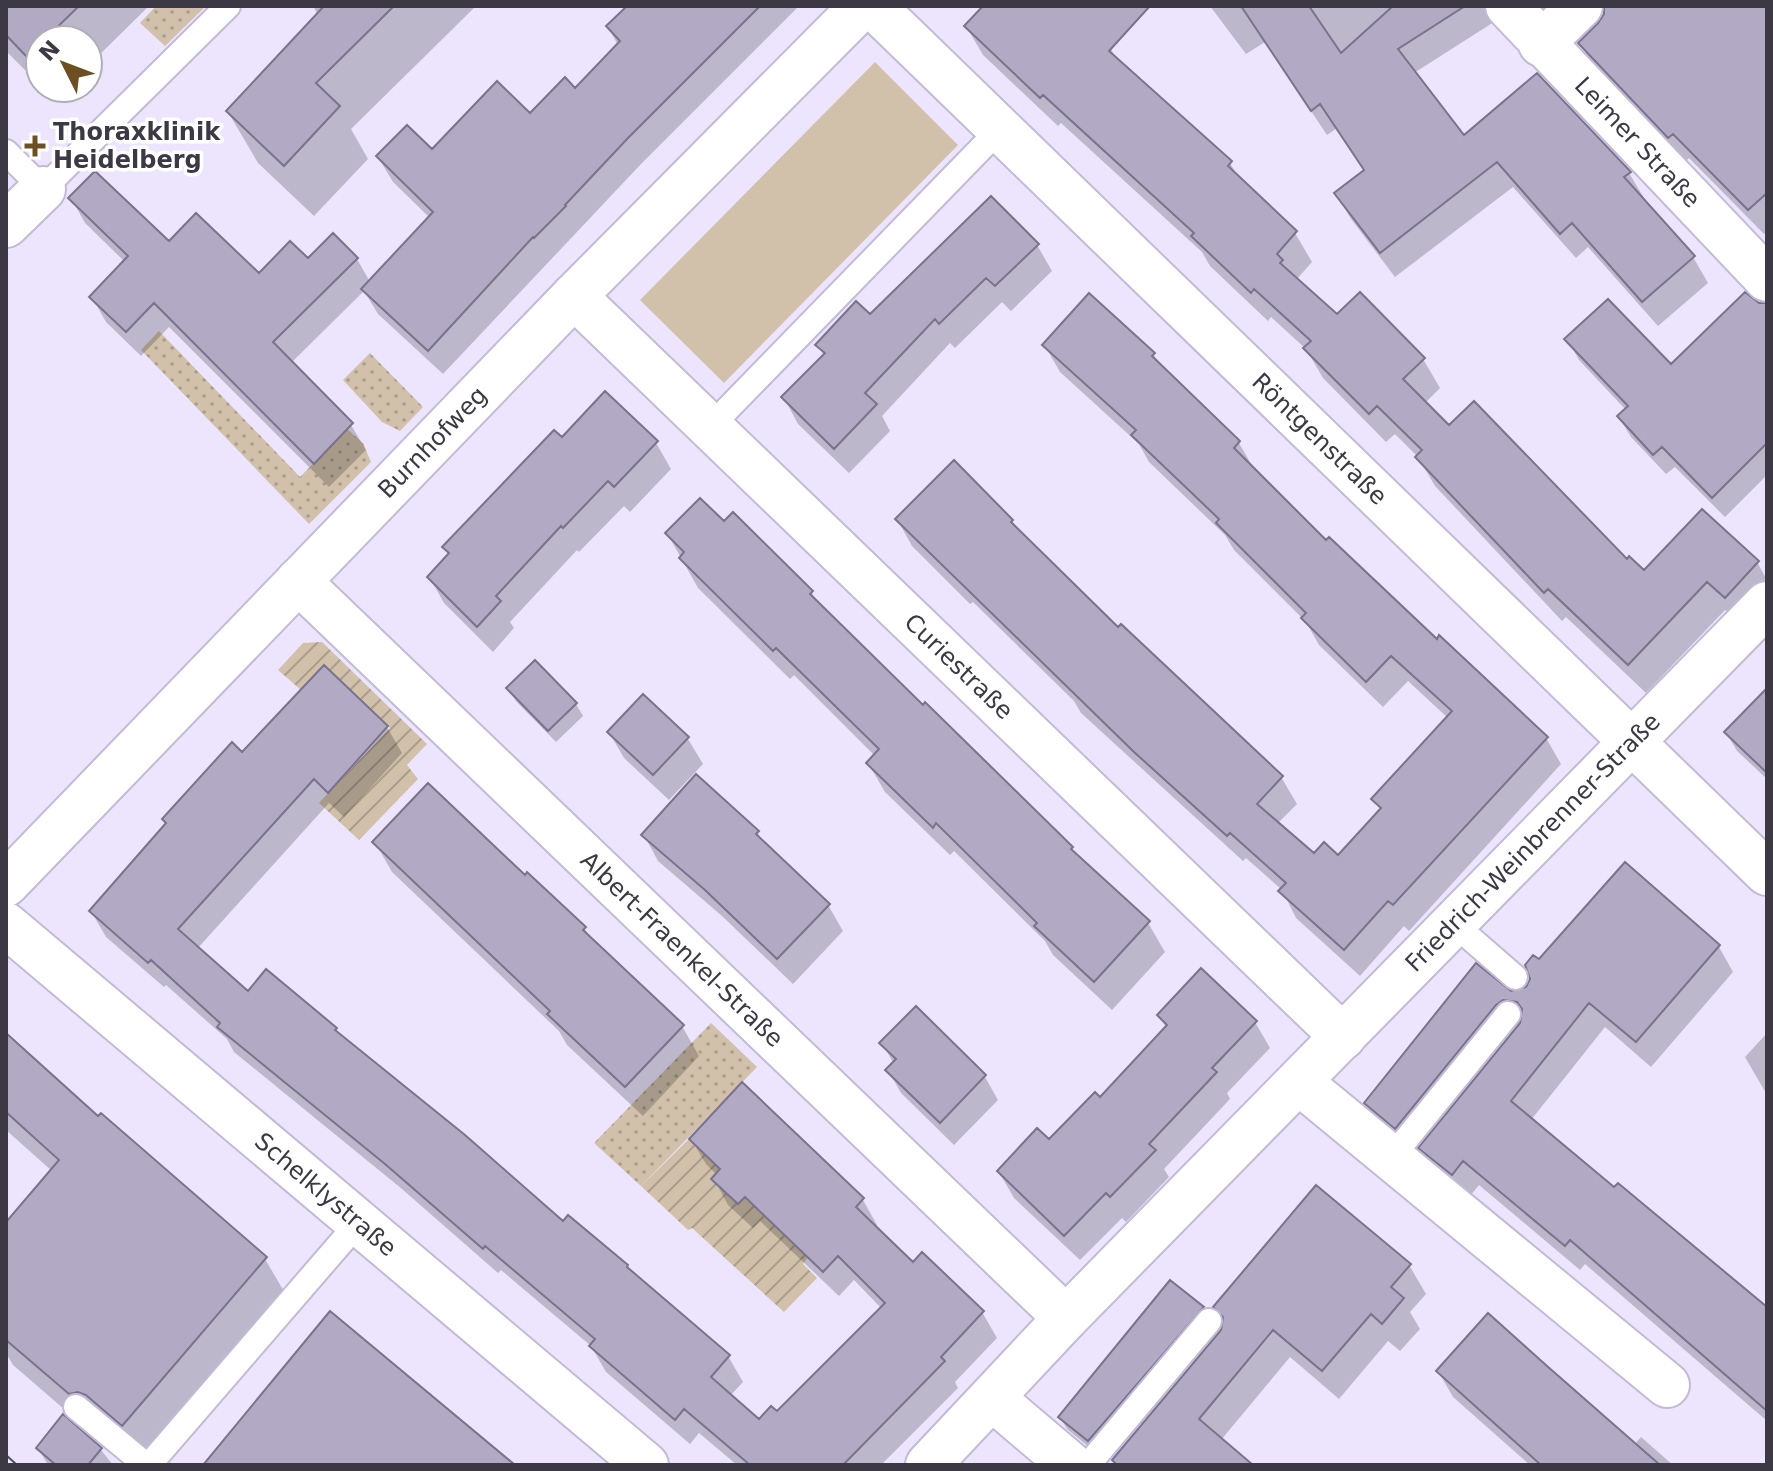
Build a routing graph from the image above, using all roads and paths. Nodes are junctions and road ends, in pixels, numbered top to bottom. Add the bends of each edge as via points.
1 (228, 6) edge
2 (862, 6) edge
3 (873, 6) edge
4 (1508, 6) edge
5 (1580, 6) edge
6 (1541, 44) junction
7 (999, 130) junction
8 (6, 152) edge
9 (43, 189) junction
10 (6, 225) edge
11 (1767, 279) edge
12 (574, 296) junction
13 (710, 427) junction
14 (298, 581) junction
15 (1767, 604) edge
16 (1633, 743) junction
17 (1767, 873) edge
18 (6, 884) edge
19 (1454, 924) junction
20 (6, 925) edge
21 (1515, 977) dead end
22 (1508, 1014) dead end
23 (1343, 1037) junction
24 (1299, 1082) junction
25 (1391, 1158) junction
26 (358, 1223) junction
27 (1066, 1318) junction
28 (1209, 1321) dead end
29 (1667, 1385) dead end
30 (992, 1398) junction
31 (76, 1407) dead end
32 (148, 1465) edge
33 (646, 1465) edge
34 (928, 1465) edge
35 (1071, 1465) edge
36 (1088, 1465) edge

1 - 9 lane
2 - 12 street, Burnhofweg
3 - 7 street, Röntgenstraße
4 - 6 street, Leimer Straße
5 - 6 street
6 - 11 street, Leimer Straße
7 - 13 lane
7 - 16 street, Röntgenstraße
8 - 9 lane
9 - 10 street
12 - 13 street, Curiestraße
12 - 14 street, Burnhofweg
13 - 23 street, Curiestraße
14 - 18 street, Burnhofweg
14 - 27 street, Albert-Fraenkel-Straße
15 - 16 street, Friedrich-Weinbrenner-Straße
16 - 17 street, Röntgenstraße
16 - 19 street, Friedrich-Weinbrenner-Straße
19 - 21 lane
19 - 23 street, Friedrich-Weinbrenner-Straße
20 - 26 street, Schelklystraße
22 - 25 lane
23 - 24 street, Friedrich-Weinbrenner-Straße
24 - 25 street
24 - 27 street, Friedrich-Weinbrenner-Straße
25 - 29 street
26 - 32 lane
26 - 33 street, Schelklystraße
27 - 30 street, Friedrich-Weinbrenner-Straße
28 - 36 lane
30 - 34 street, Friedrich-Weinbrenner-Straße
30 - 35 street
31 - 32 lane

